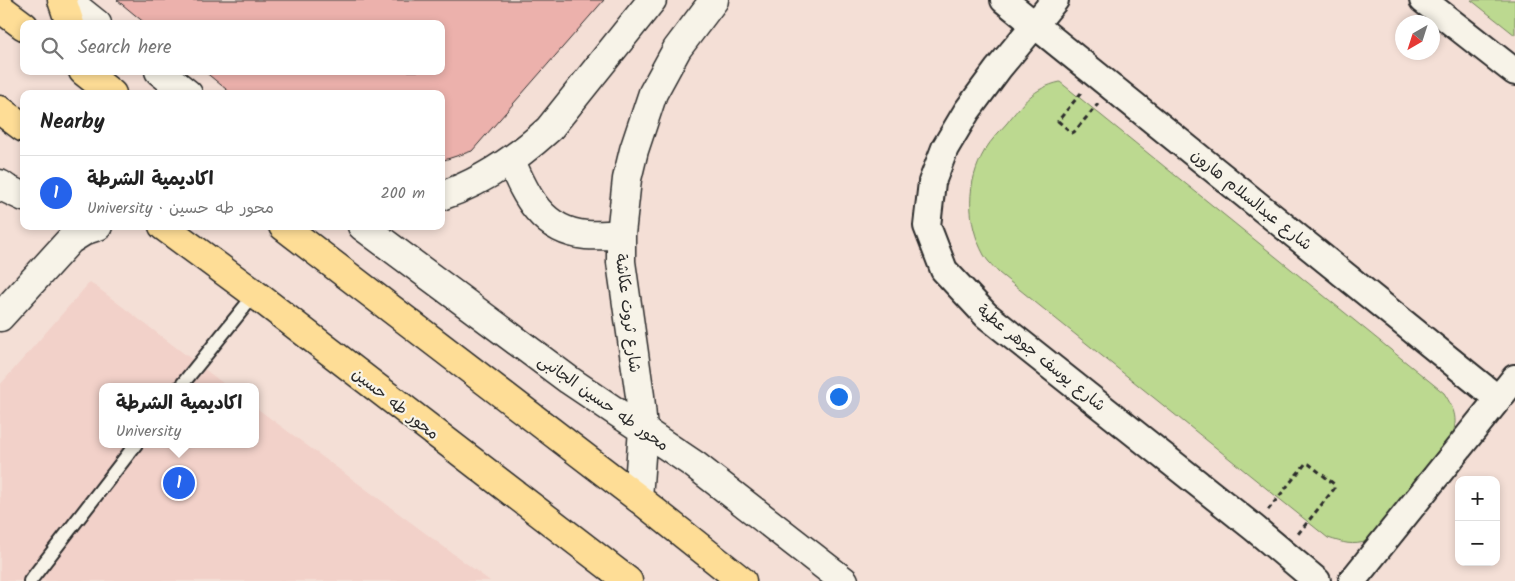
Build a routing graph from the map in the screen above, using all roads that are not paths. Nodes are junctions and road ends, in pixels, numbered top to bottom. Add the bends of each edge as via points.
1 (62, 0) edge
2 (66, 0) edge
3 (652, 0) edge
4 (714, 0) edge
5 (1004, 0) edge
6 (1055, 0) edge
7 (1423, 0) edge
8 (0, 8) edge
9 (69, 20) edge
10 (92, 20) edge
11 (20, 23) edge
12 (1035, 24) junction
13 (1515, 72) edge
14 (88, 75) edge
15 (164, 75) edge
16 (107, 90) edge
17 (183, 90) edge
18 (0, 110) edge
19 (20, 125) edge
20 (511, 161) junction
21 (0, 184) edge
22 (20, 195) edge
23 (445, 195) edge
24 (86, 230) edge
25 (168, 230) edge
26 (288, 230) edge
27 (367, 230) edge
28 (621, 234) junction
29 (255, 294) junction
30 (0, 317) edge
31 (1515, 378) edge
32 (183, 383) edge
33 (1498, 399) junction
34 (643, 429) junction
35 (133, 448) edge
36 (638, 498) junction
37 (30, 581) edge
38 (628, 581) edge
39 (742, 581) edge
40 (844, 581) edge
41 (1317, 581) edge
42 (1352, 581) edge

1 - 9 main road
2 - 10 street
3 - 20 street via 549,129
4 - 28 street, شارع ثروت عكاشة via 677,49 653,93 627,179
5 - 12 street, شارع عبدالسلام هارون
6 - 12 street, شارع يوسف جوهر عطية
7 - 13 street
8 - 11 main road
12 - 33 street, شارع عبدالسلام هارون
12 - 41 street, شارع يوسف جوهر عطية via 967,111 945,148 932,182 927,226 944,270 986,315
14 - 16 main road
15 - 17 street
18 - 19 main road
20 - 23 street via 468,186
20 - 28 street via 525,193 550,221 586,235
21 - 22 street
24 - 30 street via 70,240
25 - 29 main road, محور طه حسين
26 - 36 main road
27 - 34 street, محور طه حسين الجانبى via 569,380
28 - 34 street, شارع ثروت عكاشة via 622,271
29 - 32 lane
29 - 38 main road, محور طه حسين
31 - 33 street
33 - 42 street
34 - 36 street, شارع ثروت عكاشة
34 - 40 street, محور طه حسين الجانبى via 695,465
35 - 37 lane
36 - 39 main road

